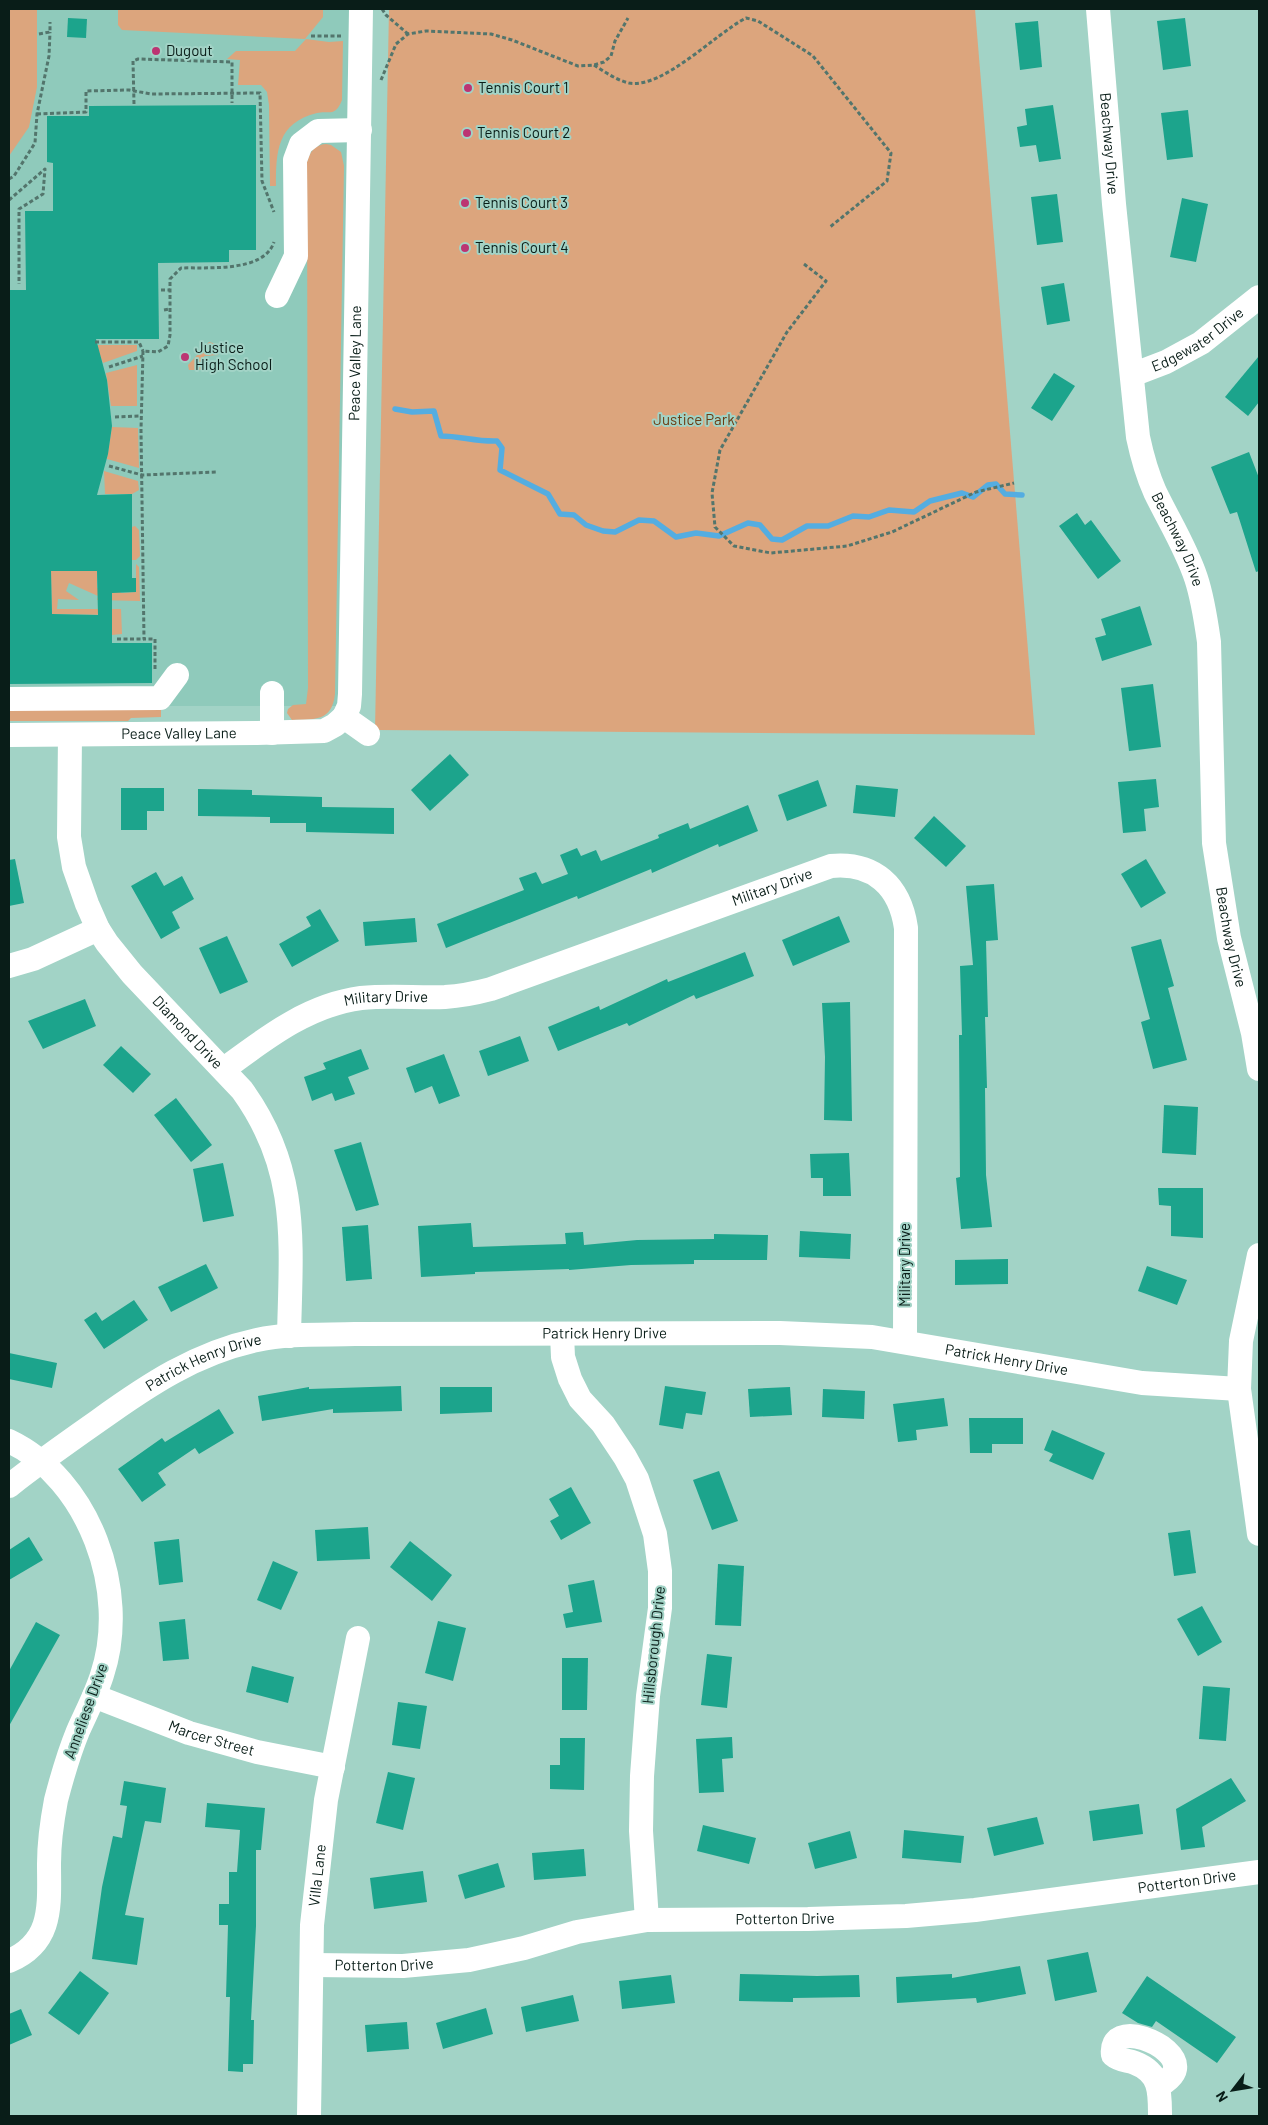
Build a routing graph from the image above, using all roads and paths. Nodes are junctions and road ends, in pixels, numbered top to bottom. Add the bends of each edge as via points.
1 (361, 9) edge
2 (382, 9) edge
3 (1098, 9) edge
4 (628, 18) dead end
5 (50, 22) dead end
6 (50, 32) junction
7 (40, 34) dead end
8 (408, 34) junction
9 (311, 36) dead end
10 (345, 36) dead end
11 (594, 65) junction
12 (134, 90) junction
13 (360, 93) junction
14 (232, 94) junction
15 (232, 103) dead end
16 (134, 104) dead end
17 (37, 114) junction
18 (360, 130) junction
19 (9, 179) edge
20 (9, 200) edge
21 (276, 207) dead end
22 (830, 227) dead end
23 (274, 235) dead end
24 (804, 264) dead end
25 (19, 284) dead end
26 (161, 290) dead end
27 (170, 290) junction
28 (277, 296) dead end
29 (1259, 297) edge
30 (170, 309) junction
31 (164, 310) dead end
32 (95, 342) dead end
33 (143, 353) junction
34 (109, 367) dead end
35 (1132, 376) junction
36 (141, 416) junction
37 (115, 417) dead end
38 (109, 466) dead end
39 (216, 472) dead end
40 (142, 475) junction
41 (1014, 483) dead end
42 (117, 639) dead end
43 (144, 639) junction
44 (177, 675) dead end
45 (272, 693) dead end
46 (160, 698) junction
47 (9, 699) edge
48 (344, 717) junction
49 (272, 733) junction
50 (368, 734) dead end
51 (9, 735) edge
52 (70, 735) junction
53 (98, 929) junction
54 (9, 966) edge
55 (224, 1069) junction
56 (1259, 1070) edge
57 (1259, 1255) edge
58 (562, 1334) junction
59 (290, 1336) junction
60 (905, 1341) junction
61 (1239, 1389) junction
62 (9, 1441) edge
63 (42, 1461) junction
64 (9, 1486) edge
65 (1259, 1534) edge
66 (358, 1638) dead end
67 (94, 1696) junction
68 (333, 1767) junction
69 (1259, 1872) edge
70 (647, 1920) junction
71 (9, 1961) edge
72 (312, 1965) junction
73 (1160, 2086) dead end
74 (309, 2116) edge
75 (1160, 2116) edge

1 - 13 street, Peace Valley Lane
2 - 8 path
3 - 35 street, Beachway Drive
4 - 11 path via 611,56
5 - 6 path
6 - 7 path
6 - 17 path via 49,56
8 - 11 path via 426,31 491,34 578,66
8 - 13 path via 396,44 377,88
9 - 10 path
11 - 22 path via 614,77 640,83 675,68 746,18 758,21 813,56 891,154 887,181
12 - 14 path via 151,94
12 - 14 path via 133,61 138,59 232,62
12 - 16 path
12 - 17 path via 86,91 86,112
13 - 18 street, Peace Valley Lane
14 - 15 path
14 - 21 path via 260,93 262,181 275,215
17 - 19 path via 35,143
18 - 28 street via 318,131 301,144 295,160 296,256
18 - 48 street, Peace Valley Lane via 350,694
20 - 25 path via 45,169 43,194 18,209
23 - 27 path via 273,245 253,264 181,268 170,279
24 - 41 path via 826,281 787,332 720,450 712,493 715,527 734,546 771,554 847,546 892,532 976,492
26 - 27 path
27 - 30 path
29 - 35 street, Edgewater Drive via 1202,343
30 - 31 path
30 - 33 path via 168,346 158,352
32 - 33 path via 139,342
33 - 34 path
33 - 36 path
35 - 56 street, Beachway Drive via 1138,437 1144,461 1155,491 1185,550 1205,610 1209,642 1214,843 1229,938
36 - 37 path
36 - 40 path
38 - 40 path
39 - 40 path
40 - 43 path
42 - 43 path
43 - 46 path via 155,639 155,691
44 - 46 street
45 - 49 street
46 - 47 street
48 - 49 street, Peace Valley Lane via 324,731
48 - 50 street
49 - 52 street, Peace Valley Lane
51 - 52 street, Peace Valley Lane
52 - 53 street, Diamond Drive via 69,838 74,867
53 - 54 street via 33,959
53 - 55 street, Diamond Drive via 132,974
55 - 59 street, Diamond Drive via 255,1108 272,1140 283,1172 289,1212
55 - 60 street, Military Drive via 277,1030 333,1005 360,998 446,997 490,989 831,866 860,867 874,873 896,894 904,912 906,928
57 - 61 street via 1241,1341
58 - 59 street, Patrick Henry Drive
58 - 60 street, Patrick Henry Drive via 780,1333
58 - 70 street, Hillsborough Drive via 570,1379 580,1399 603,1424 625,1457 637,1479 655,1534 660,1608 648,1696 642,1776 641,1831
59 - 63 street, Patrick Henry Drive via 257,1340 185,1364 149,1384
60 - 61 street, Patrick Henry Drive via 1142,1383
61 - 65 street
62 - 63 street, Anneliese Drive
63 - 64 street, Patrick Henry Drive
63 - 67 street, Anneliese Drive via 59,1478 89,1524 108,1584 108,1647
66 - 68 street, Villa Lane
67 - 68 street, Marcer Street via 189,1733 257,1752
67 - 71 street, Anneliese Drive via 77,1733 56,1800 50,1836 47,1922 28,1949
68 - 72 street, Villa Lane via 321,1833 312,1925
69 - 70 street, Potterton Drive via 975,1910 906,1916
70 - 72 street, Potterton Drive via 576,1932 470,1960 403,1966
72 - 74 street, Villa Lane
73 - 75 street

